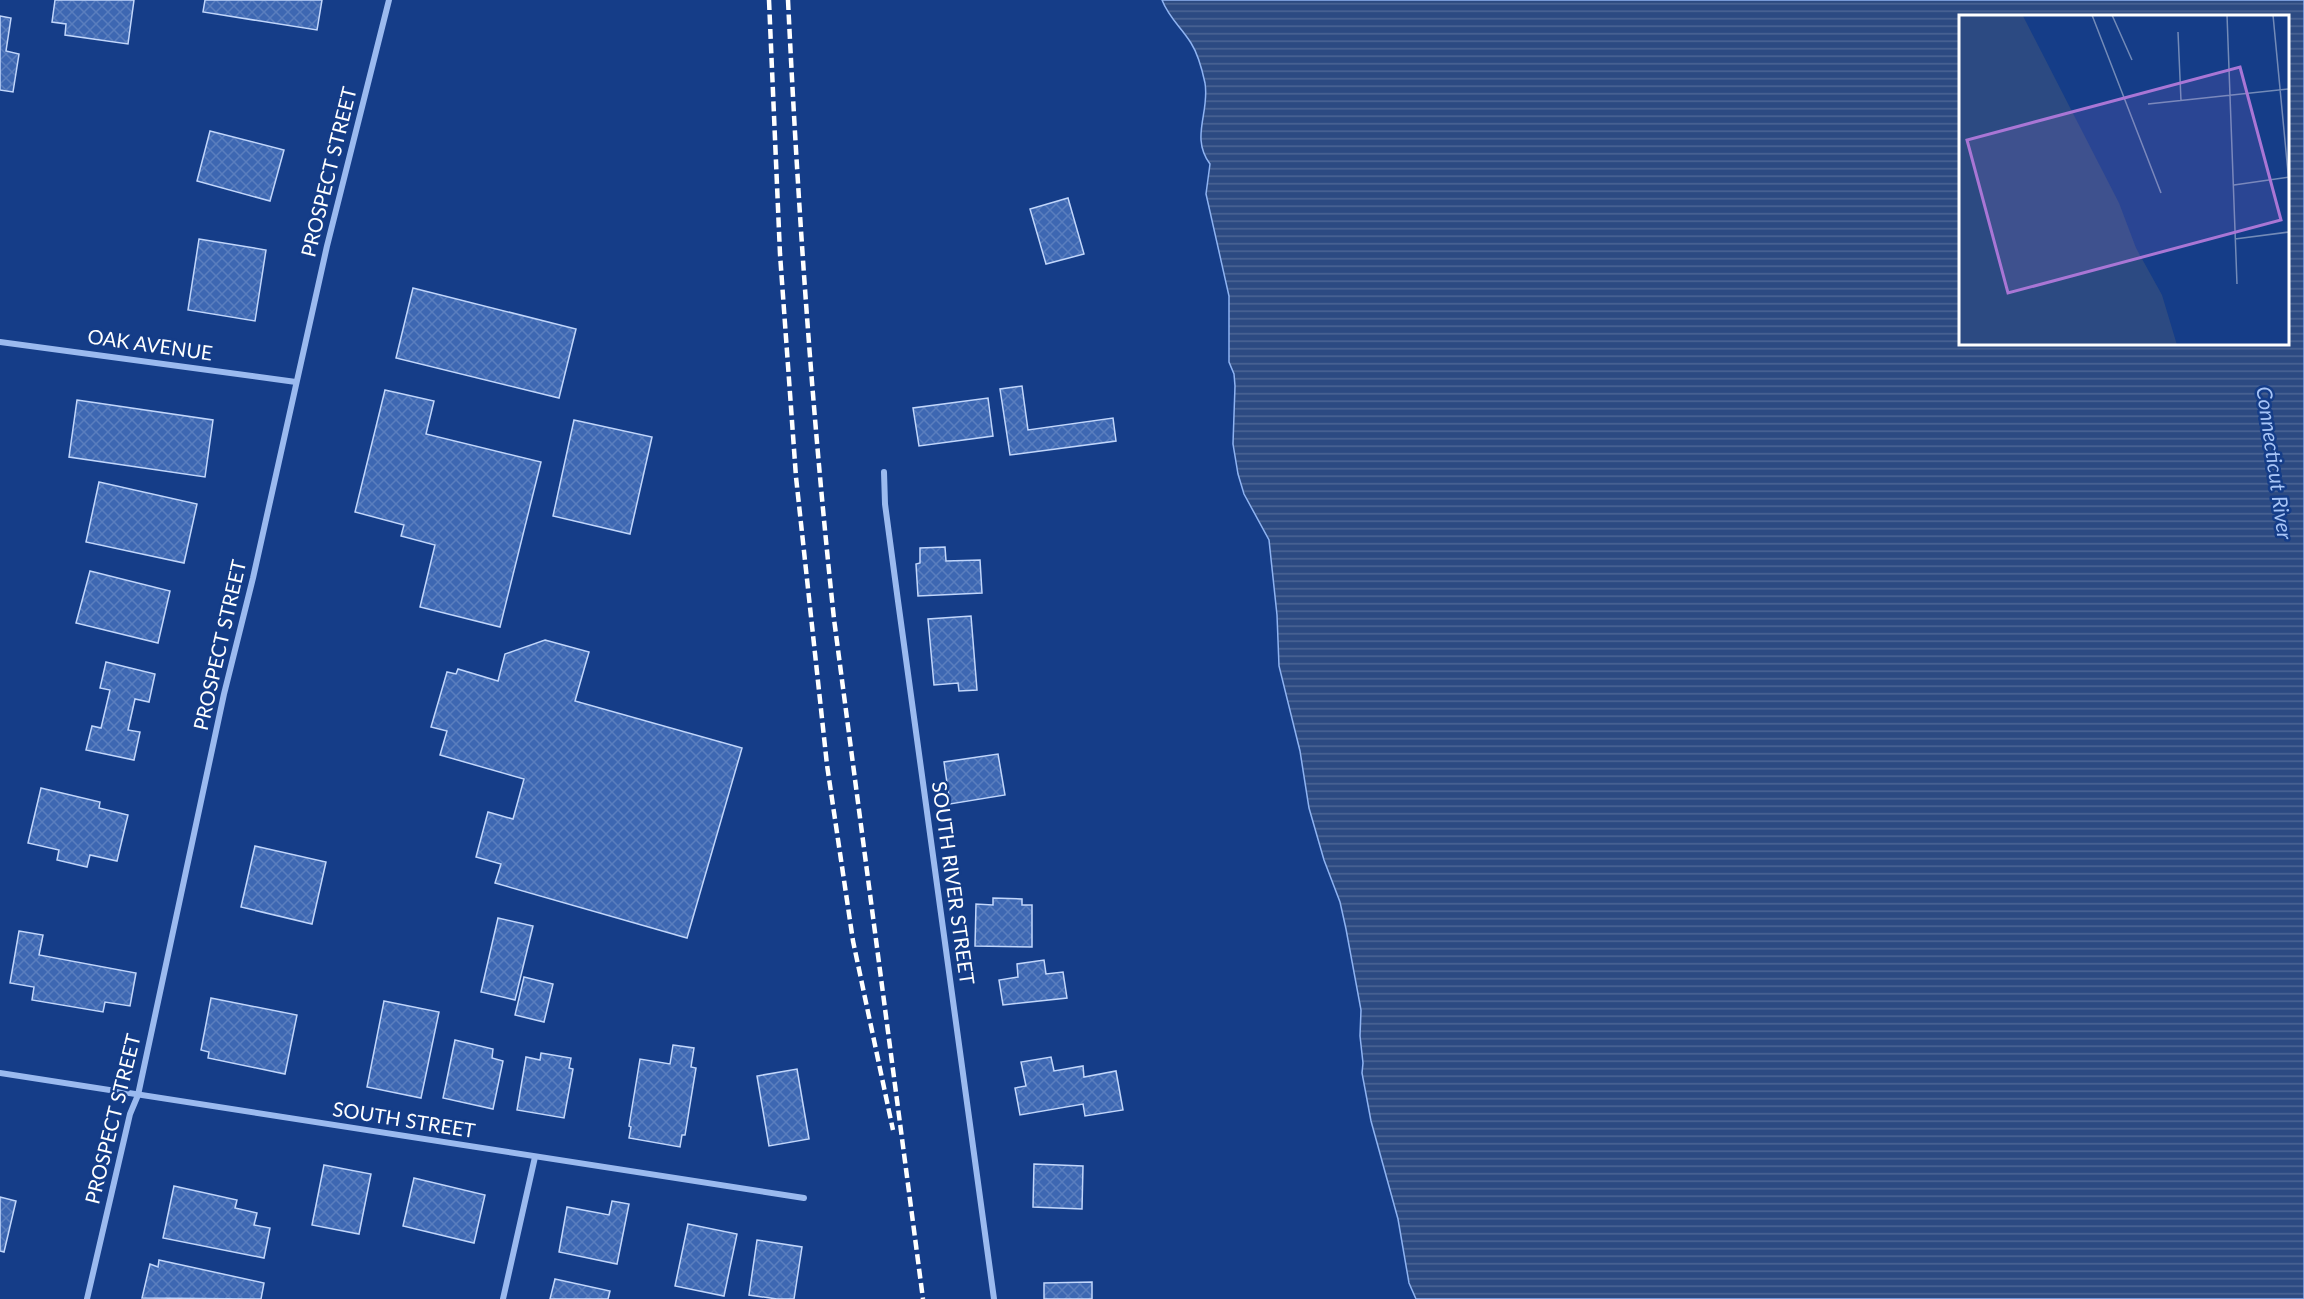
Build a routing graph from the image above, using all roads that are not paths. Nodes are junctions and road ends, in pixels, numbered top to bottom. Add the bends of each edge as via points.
1 (389, 0) edge
2 (0, 342) edge
3 (296, 382) junction
4 (884, 472) dead end
5 (0, 1073) edge
6 (138, 1095) junction
7 (535, 1157) junction
8 (804, 1198) dead end
9 (87, 1299) edge
10 (502, 1299) edge
11 (994, 1299) edge

1 - 3 street, PROSPECT STREET
2 - 3 street, OAK AVENUE
3 - 6 street, PROSPECT STREET
4 - 11 street, SOUTH RIVER STREET via 898,602
5 - 6 street, SOUTH STREET
6 - 7 street, SOUTH STREET
6 - 9 street, PROSPECT STREET via 130,1114
7 - 8 street, SOUTH STREET
7 - 10 street

